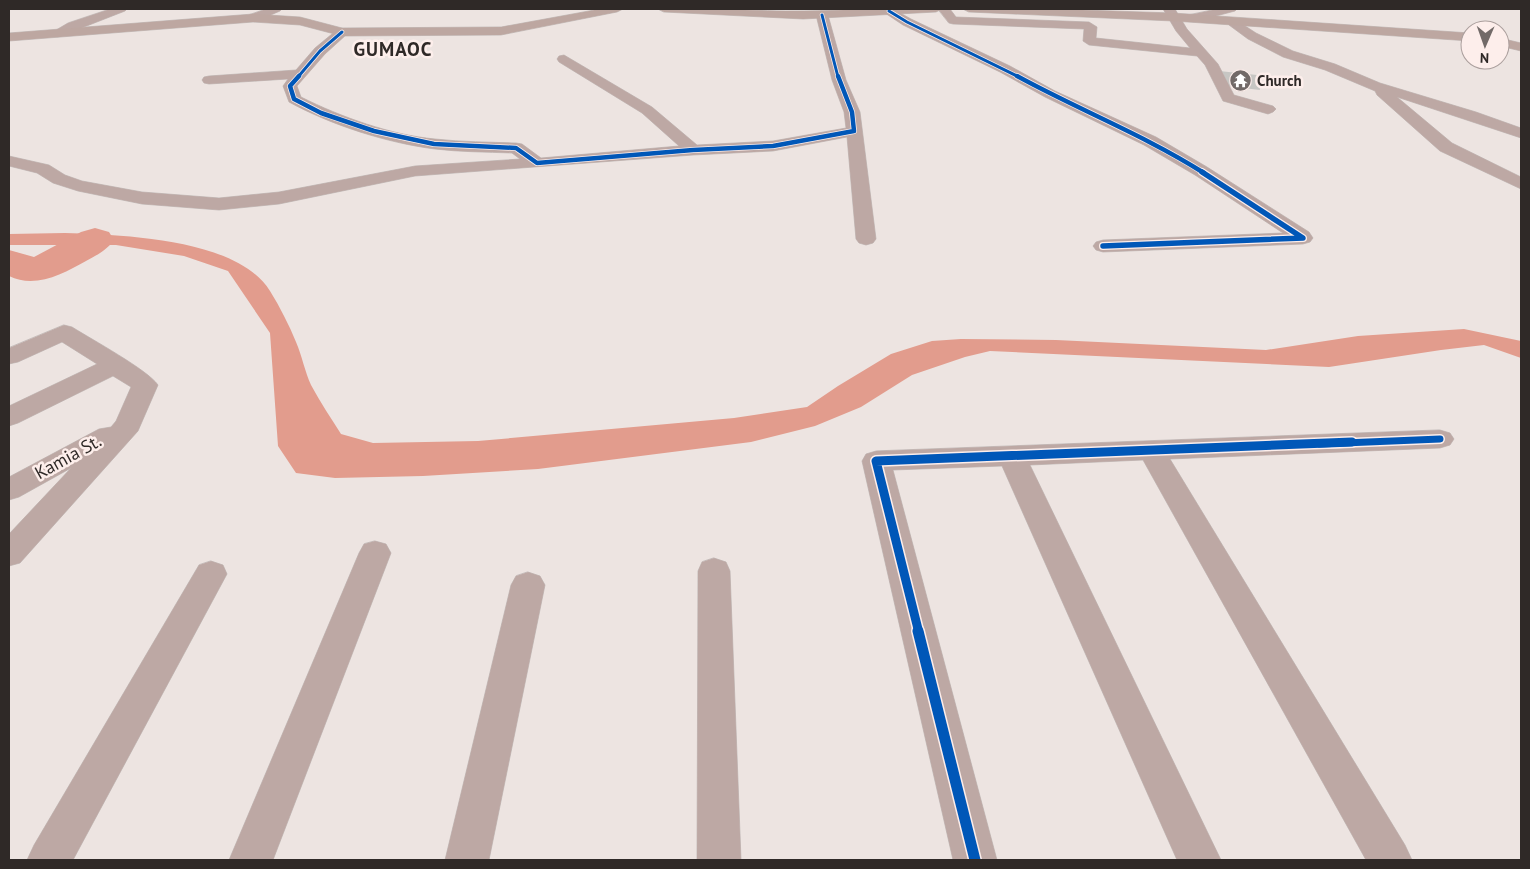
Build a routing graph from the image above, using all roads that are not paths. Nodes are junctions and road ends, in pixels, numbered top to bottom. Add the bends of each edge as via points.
1 (121, 9) edge
2 (276, 9) edge
3 (617, 9) edge
4 (664, 9) edge
5 (936, 9) edge
6 (944, 9) edge
7 (969, 9) edge
8 (888, 11) junction
9 (1171, 13) edge
10 (1228, 13) edge
11 (822, 15) junction
12 (252, 18) junction
13 (342, 32) junction
14 (57, 33) junction
15 (1460, 36) edge
16 (9, 37) edge
17 (1202, 53) junction
18 (564, 59) dead end
19 (300, 74) junction
20 (209, 80) dead end
21 (1375, 86) junction
22 (1268, 109) dead end
23 (854, 131) junction
24 (1521, 133) edge
25 (693, 150) junction
26 (9, 161) edge
27 (537, 162) junction
28 (1521, 184) edge
29 (866, 240) dead end
30 (1103, 246) dead end
31 (9, 357) edge
32 (115, 365) junction
33 (9, 417) edge
34 (128, 425) junction
35 (1440, 439) dead end
36 (1151, 450) junction
37 (1012, 456) junction
38 (9, 490) edge
39 (375, 553) dead end
40 (9, 554) edge
41 (714, 571) dead end
42 (211, 574) dead end
43 (528, 585) dead end
44 (49, 860) edge
45 (251, 860) edge
46 (467, 860) edge
47 (719, 860) edge
48 (974, 860) edge
49 (1199, 860) edge
50 (1390, 860) edge

1 - 14 street
2 - 12 street
3 - 13 street via 501,31
4 - 11 street
5 - 8 street
6 - 17 street via 953,20 1089,26 1091,42
7 - 9 street
8 - 11 street
8 - 30 street via 1150,141 1303,238
9 - 10 street via 1193,18
9 - 17 street
10 - 15 street
10 - 21 street via 1252,36 1288,54
11 - 23 street via 839,80 852,112
12 - 13 street via 300,21
12 - 14 street
13 - 19 street via 320,50
14 - 16 street
17 - 22 street via 1216,72 1228,98
18 - 25 street via 647,110
19 - 20 street
19 - 27 street via 290,86 294,99 321,113 374,131 434,144 516,148
21 - 24 street
21 - 28 street via 1446,147
23 - 25 street via 773,146
23 - 29 street
25 - 27 street
26 - 27 street via 43,169 78,186 142,198 219,204 279,198 415,171
31 - 32 street via 64,332
32 - 33 street
32 - 34 street via 146,384
34 - 38 street, Kamia St.
34 - 40 street
35 - 36 street
36 - 37 street
36 - 50 street
37 - 48 street via 876,461
37 - 49 street
39 - 45 street
41 - 47 street
42 - 44 street
43 - 46 street

